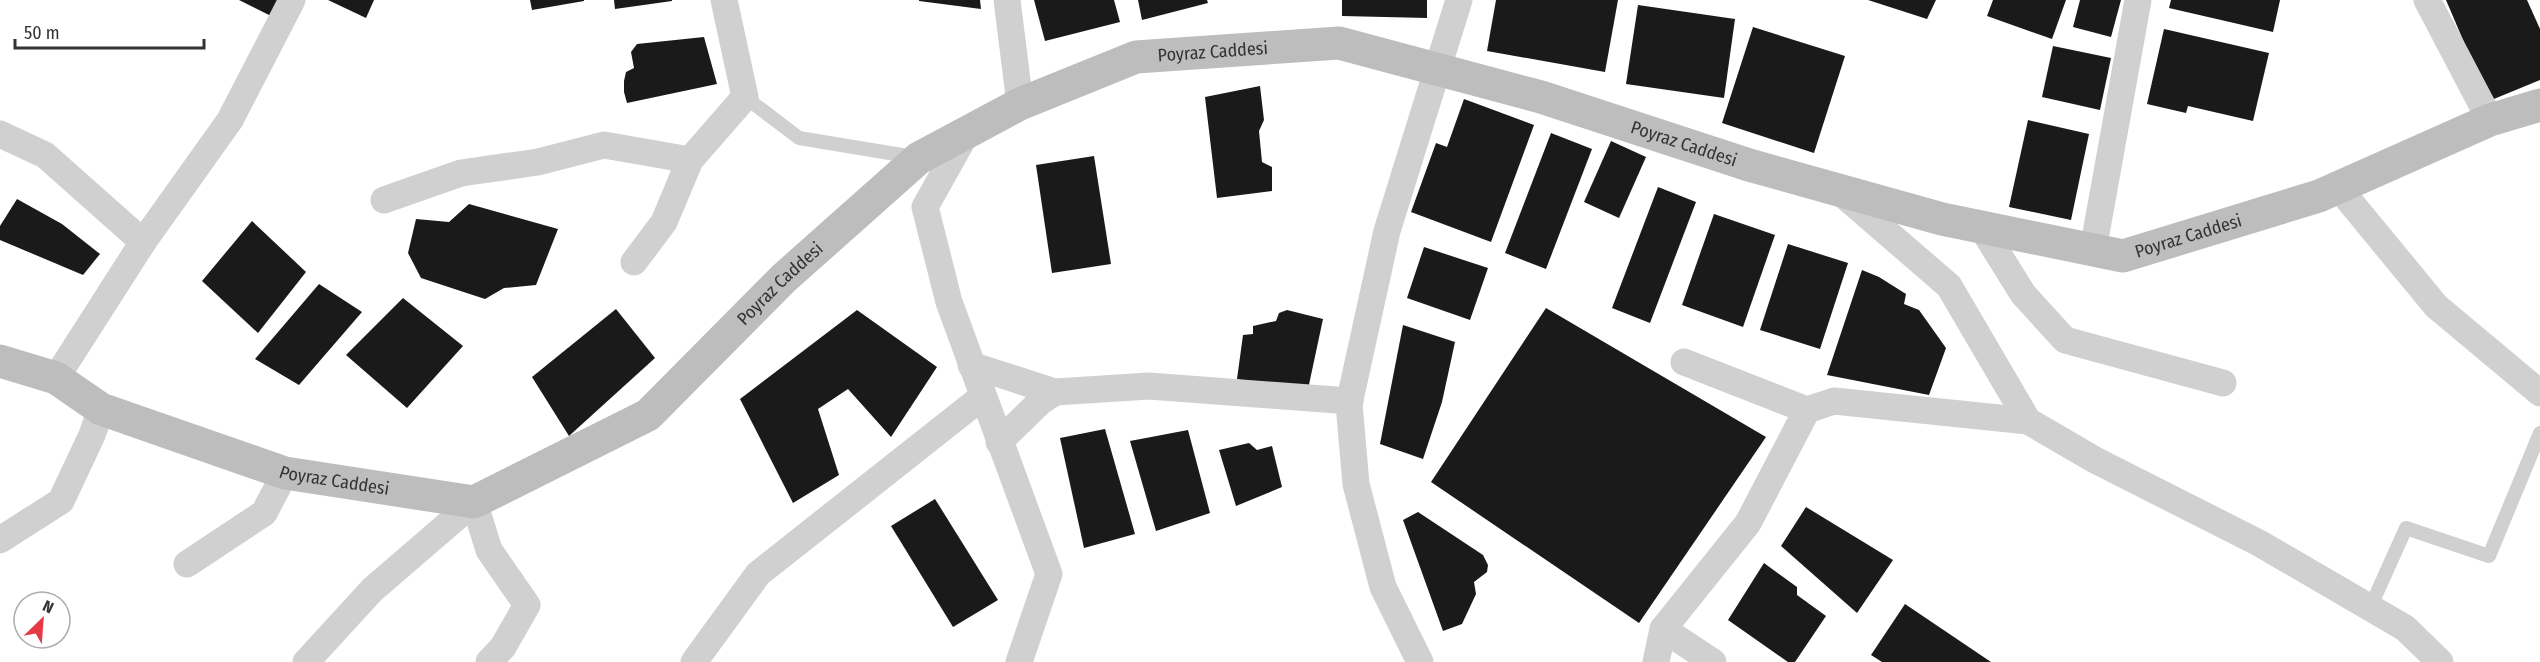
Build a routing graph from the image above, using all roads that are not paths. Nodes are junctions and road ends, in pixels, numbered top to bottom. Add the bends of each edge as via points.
1 (292, 0) edge
2 (724, 0) edge
3 (1007, 0) edge
4 (1459, 0) edge
5 (2138, 0) edge
6 (2427, 0) edge
7 (1438, 70) junction
8 (745, 97) junction
9 (1020, 104) junction
10 (2540, 105) edge
11 (2490, 120) junction
12 (968, 132) junction
13 (0, 134) edge
14 (919, 158) junction
15 (690, 160) junction
16 (2338, 187) junction
17 (1838, 190) junction
18 (384, 200) dead end
19 (1982, 228) junction
20 (143, 242) junction
21 (2093, 250) junction
22 (634, 262) dead end
23 (0, 361) edge
24 (1684, 362) dead end
25 (971, 365) junction
26 (56, 378) junction
27 (2223, 383) dead end
28 (1055, 392) junction
29 (2540, 393) edge
30 (982, 397) junction
31 (1350, 401) junction
32 (101, 409) junction
33 (1807, 410) junction
34 (2028, 421) junction
35 (2540, 433) edge
36 (999, 442) junction
37 (285, 473) junction
38 (474, 502) junction
39 (0, 540) edge
40 (187, 564) dead end
41 (2370, 608) junction
42 (1663, 629) junction
43 (306, 662) edge
44 (489, 662) edge
45 (694, 662) edge
46 (1019, 662) edge
47 (1420, 662) edge
48 (1656, 662) edge
49 (1713, 662) edge
50 (2440, 662) edge

1 - 20 street via 230,120
2 - 8 street
3 - 9 street
4 - 7 street
5 - 21 street
6 - 11 street
7 - 9 street, Poyraz Caddesi via 1339,43 1136,57
7 - 17 street, Poyraz Caddesi
7 - 31 street via 1387,231
8 - 14 lane via 799,138
8 - 15 street
9 - 12 street, Poyraz Caddesi
10 - 11 street, Poyraz Caddesi
11 - 16 street, Poyraz Caddesi
12 - 14 street, Poyraz Caddesi
12 - 25 street via 925,207 949,302
13 - 20 street via 45,155
14 - 38 street, Poyraz Caddesi via 784,278 648,415
15 - 18 street via 604,145 538,162 461,173
15 - 22 street via 664,222
16 - 21 street, Poyraz Caddesi via 2123,256
16 - 29 street via 2436,306
17 - 19 street, Poyraz Caddesi
17 - 34 street via 1949,286
19 - 21 street, Poyraz Caddesi
19 - 27 street via 2023,294 2065,340
20 - 26 street
23 - 26 street, Poyraz Caddesi
24 - 33 street
25 - 28 street
25 - 30 street
26 - 32 street, Poyraz Caddesi
28 - 31 street via 1149,386
28 - 36 street
30 - 36 street
30 - 45 street via 758,574
31 - 47 street via 1356,484 1383,587
32 - 37 street, Poyraz Caddesi
32 - 39 street via 61,501
33 - 34 street via 1834,401
33 - 42 street via 1748,523
34 - 41 street via 2095,460 2259,543
35 - 41 lane via 2489,556 2406,528
36 - 46 street via 1049,574
37 - 38 street, Poyraz Caddesi
37 - 40 street via 264,513
38 - 43 street via 372,590
38 - 44 street via 489,550 527,605 503,647
41 - 50 street via 2404,628
42 - 48 street
42 - 49 street

